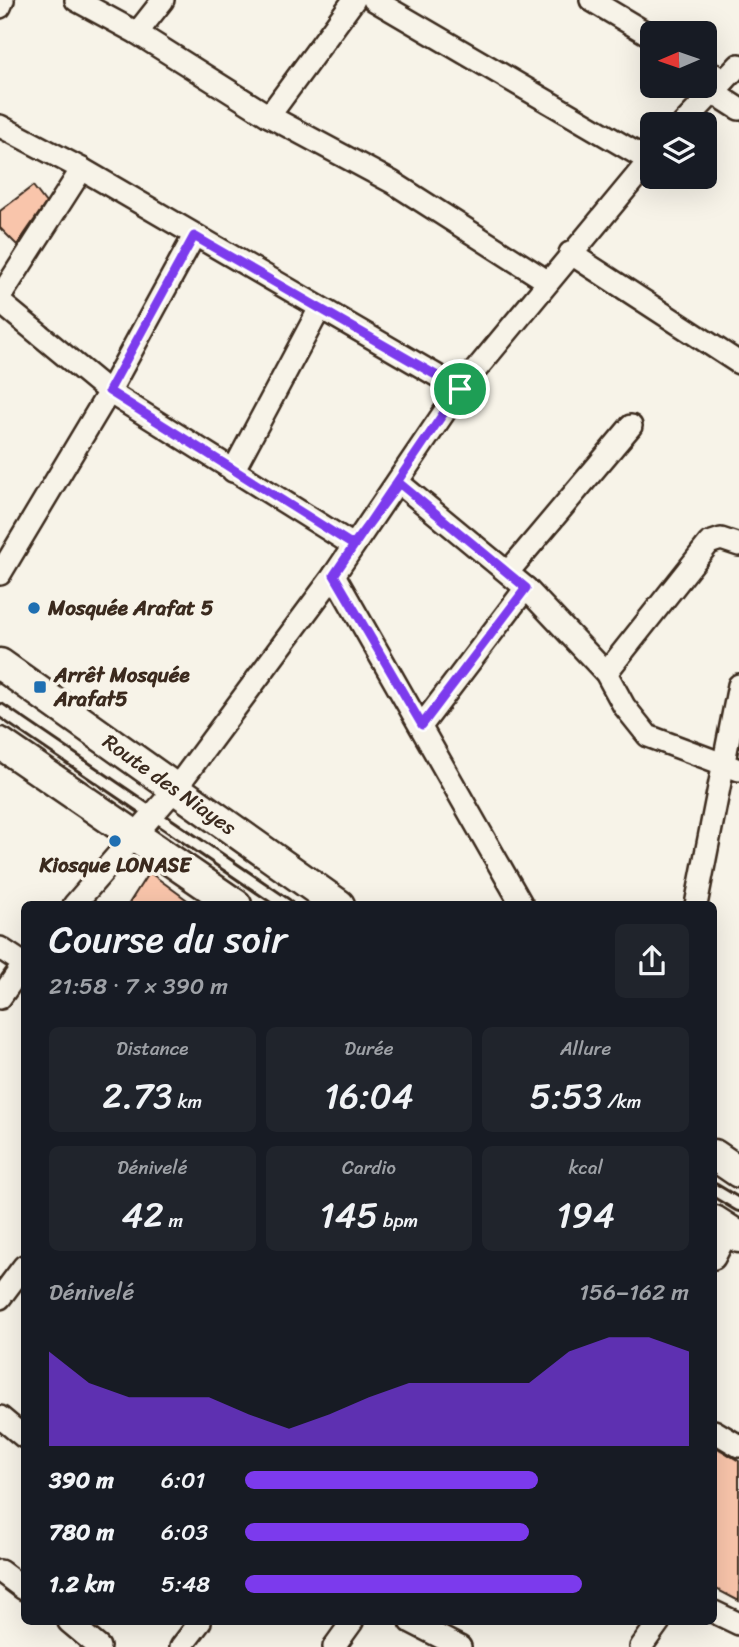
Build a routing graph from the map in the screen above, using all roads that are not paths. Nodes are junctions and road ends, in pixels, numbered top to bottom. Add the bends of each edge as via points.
1 (3, 0) edge
2 (76, 0) edge
3 (163, 0) edge
4 (354, 0) edge
5 (374, 0) edge
6 (591, 0) edge
7 (0, 7) edge
8 (640, 29) edge
9 (137, 33) junction
10 (726, 79) edge
11 (739, 109) edge
12 (694, 112) edge
13 (269, 116) junction
14 (0, 126) edge
15 (640, 152) edge
16 (82, 169) junction
17 (640, 170) edge
18 (194, 236) junction
19 (570, 253) junction
20 (547, 281) junction
21 (0, 300) edge
22 (320, 308) junction
23 (739, 362) edge
24 (460, 389) junction
25 (109, 391) junction
26 (631, 426) dead end
27 (233, 471) junction
28 (399, 483) junction
29 (353, 545) junction
30 (739, 545) edge
31 (508, 572) junction
32 (0, 574) edge
33 (334, 575) junction
34 (526, 588) junction
35 (0, 664) edge
36 (606, 673) junction
37 (739, 685) edge
38 (0, 710) edge
39 (422, 725) junction
40 (0, 743) edge
41 (732, 768) edge
42 (176, 788) junction
43 (145, 825) junction
44 (78, 901) edge
45 (231, 901) edge
46 (279, 901) edge
47 (333, 901) edge
48 (520, 901) edge
49 (697, 901) edge
50 (0, 948) edge
51 (21, 962) edge
52 (21, 968) edge
53 (0, 998) edge
54 (717, 1157) edge
55 (739, 1172) edge
56 (717, 1196) edge
57 (730, 1224) edge
58 (717, 1252) edge
59 (0, 1417) edge
60 (717, 1433) edge
61 (21, 1434) edge
62 (739, 1446) edge
63 (0, 1571) edge
64 (21, 1586) edge
65 (717, 1613) edge
66 (739, 1624) edge
67 (73, 1625) edge
68 (198, 1625) edge
69 (350, 1625) edge
70 (417, 1625) edge
71 (658, 1625) edge
72 (99, 1647) edge
73 (181, 1647) edge
74 (334, 1647) edge
75 (460, 1647) edge
76 (641, 1647) edge

1 - 7 street
2 - 9 street
3 - 9 street
4 - 13 street
5 - 15 street
6 - 8 street
9 - 13 street
10 - 11 street
10 - 12 street
13 - 20 street via 392,182
14 - 16 street
16 - 18 street
16 - 21 street
17 - 19 street
18 - 22 street
18 - 25 street
19 - 20 street
19 - 23 street
20 - 24 street
21 - 25 street
22 - 24 street
22 - 27 street
24 - 28 street
25 - 27 street
25 - 32 street
26 - 31 street
27 - 29 street
28 - 29 street
28 - 31 street
29 - 33 street
30 - 36 street via 721,539 709,543
31 - 34 street
33 - 39 street
33 - 42 street
34 - 36 street
34 - 39 street
35 - 42 main road, Route des Niayes
36 - 41 street via 648,736
37 - 41 street
38 - 43 lane
39 - 48 street
40 - 43 main road
41 - 49 street
42 - 43 street
42 - 47 main road, Route des Niayes
43 - 44 street
43 - 45 main road
43 - 46 lane
50 - 51 street
52 - 53 street
54 - 55 main road
56 - 57 lane
57 - 58 street
59 - 61 street
60 - 62 street
63 - 64 street
65 - 66 street
67 - 72 street
68 - 73 street
69 - 74 street
70 - 75 street
71 - 76 street

